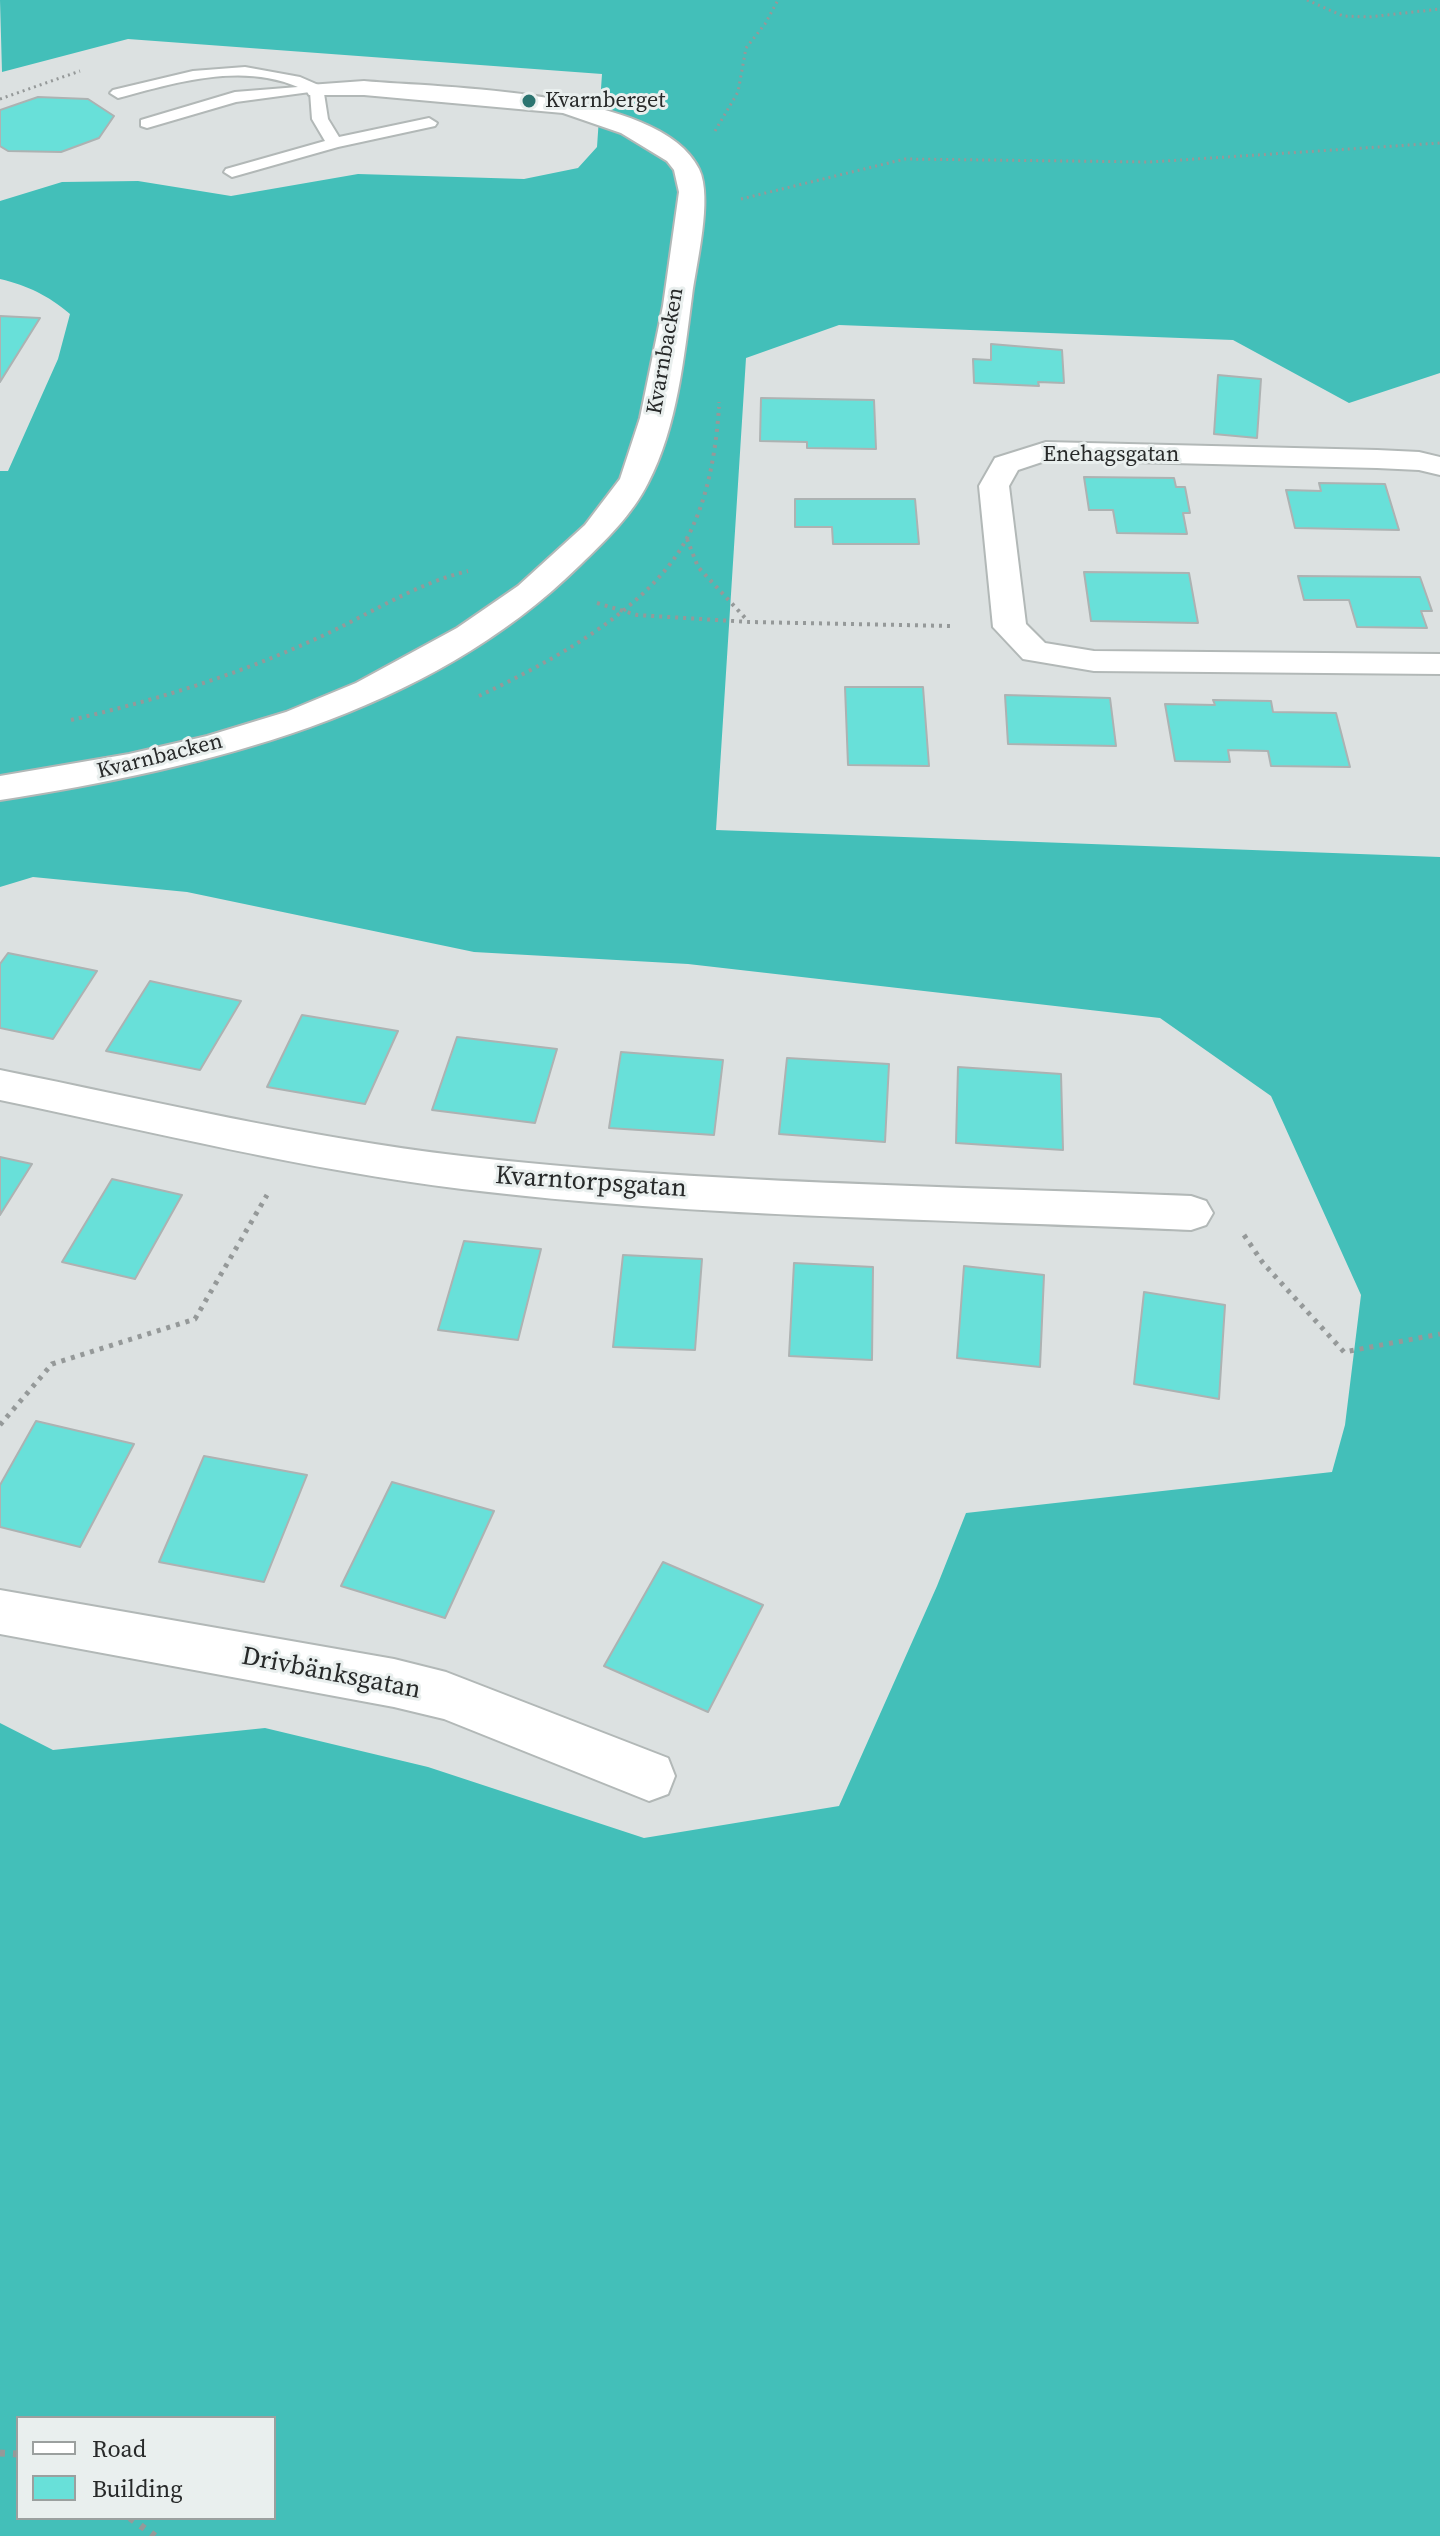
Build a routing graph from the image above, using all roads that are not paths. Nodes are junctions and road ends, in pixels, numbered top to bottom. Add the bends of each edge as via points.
1 (318, 90) junction
2 (118, 93) dead end
3 (147, 123) dead end
4 (429, 123) dead end
5 (335, 143) junction
6 (232, 172) dead end
7 (1440, 466) edge
8 (1440, 664) edge
9 (0, 788) edge
10 (0, 1085) edge
11 (1191, 1213) road end
12 (0, 1612) edge
13 (649, 1776) dead end

1 - 2 lane via 294,77 208,73
1 - 3 lane via 235,97
1 - 5 lane via 321,127
1 - 9 street, Kvarnbacken via 364,88 564,106 615,121 666,149 685,167 692,192 668,369 631,486 598,530 543,585 495,620 340,704 172,756
4 - 5 lane
5 - 6 lane
7 - 8 street, Enehagsgatan via 1377,459 1046,451 1006,464 994,486 1010,627 1035,652 1094,661
10 - 11 street, Kvarntorpsgatan via 296,1146 460,1172 615,1188
12 - 13 street, Drivbänksgatan via 446,1696

